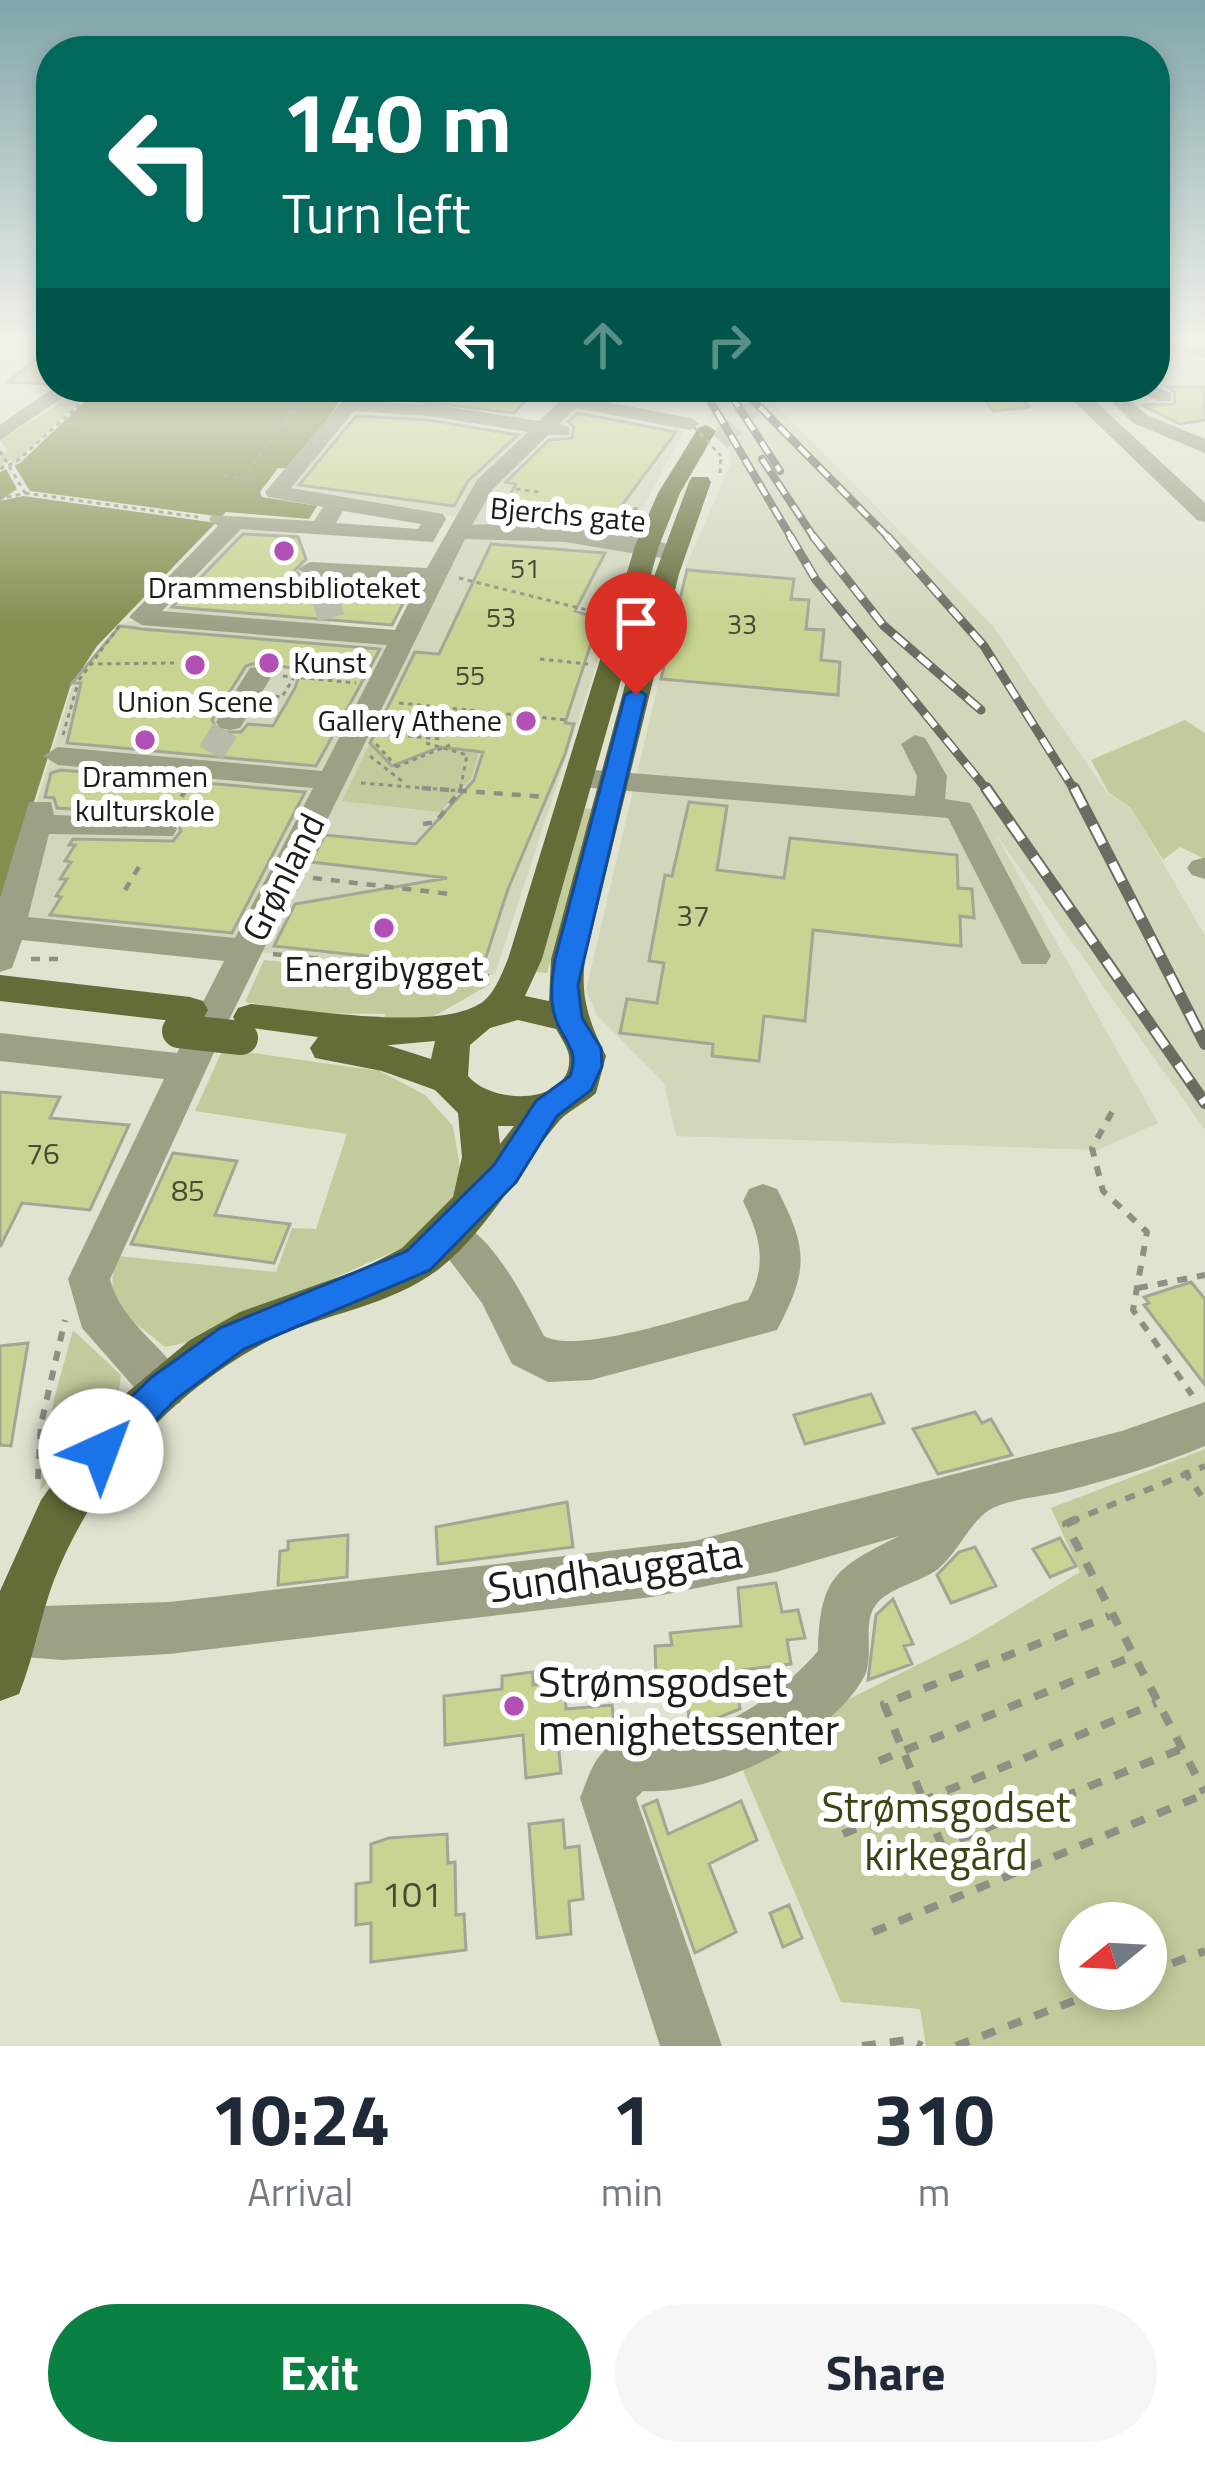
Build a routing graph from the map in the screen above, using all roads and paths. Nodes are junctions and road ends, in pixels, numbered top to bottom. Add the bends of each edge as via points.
1 (42, 437) edge
2 (274, 437) edge
3 (321, 437) edge
4 (522, 437) edge
5 (705, 437) tunnel mouth
6 (1123, 437) edge
7 (0, 451) edge
8 (0, 469) edge
9 (224, 476) dead end
10 (242, 478) junction
11 (268, 481) dead end
12 (516, 489) dead end
13 (538, 492) dead end
14 (25, 493) junction
15 (0, 499) edge
16 (337, 503) junction
17 (640, 509) dead end
18 (1205, 515) edge
19 (621, 518) dead end
20 (452, 523) junction
21 (227, 529) junction
22 (317, 529) junction
23 (370, 533) junction
24 (655, 551) junction
25 (313, 569) junction
26 (348, 571) junction
27 (434, 576) junction
28 (610, 616) dead end
29 (142, 617) junction
30 (333, 619) junction
31 (405, 634) junction
32 (540, 659) dead end
33 (174, 663) dead end
34 (89, 664) junction
35 (597, 664) dead end
36 (260, 674) joint
37 (294, 677) junction
38 (80, 680) dead end
39 (289, 686) dead end
40 (375, 693) junction
41 (571, 720) dead end
42 (230, 722) tunnel mouth
43 (441, 739) dead end
44 (461, 741) dead end
45 (426, 743) dead end
46 (915, 745) dead end
47 (447, 747) junction
48 (456, 752) junction
49 (58, 756) dead end
50 (398, 766) junction
51 (598, 779) junction
52 (331, 782) junction
53 (406, 785) junction
54 (462, 788) junction
55 (541, 796) dead end
56 (929, 806) junction
57 (423, 824) dead end
58 (162, 829) dead end
59 (140, 865) dead end
60 (284, 875) junction
61 (390, 887) junction
62 (124, 890) dead end
63 (450, 894) dead end
64 (393, 902) dead end
65 (246, 951) junction
66 (1034, 956) dead end
67 (4, 975) edge
68 (486, 1003) junction
69 (569, 1019) junction
70 (246, 1028) junction
71 (0, 1047) edge
72 (183, 1078) junction
73 (463, 1093) junction
74 (547, 1108) junction
75 (1112, 1112) dead end
76 (763, 1201) dead end
77 (461, 1219) junction
78 (1205, 1275) edge
79 (89, 1279) junction
80 (1138, 1288) junction
81 (164, 1388) junction
82 (1190, 1440) edge
83 (972, 1491) junction
84 (38, 1494) dead end
85 (1205, 1501) edge
86 (1109, 1616) junction
87 (5, 1654) edge
88 (1131, 1658) junction
89 (1156, 1703) junction
90 (1180, 1749) junction
91 (903, 1751) junction
92 (879, 1761) dead end
93 (1205, 1794) edge
94 (923, 1801) junction
95 (843, 1834) dead end
96 (942, 1846) junction
97 (881, 1871) dead end
98 (873, 1932) dead end
99 (1205, 1951) edge
100 (1167, 1965) edge
101 (1059, 2007) edge
102 (691, 2046) edge
103 (862, 2046) edge
104 (922, 2046) edge
105 (956, 2046) edge

1 - 8 path
2 - 10 path
3 - 16 street, Bjerchs gate via 275,492
4 - 20 street, Grønland
5 - 24 main road via 679,474
6 - 18 street
7 - 14 path, bridge
9 - 10 path
10 - 11 path
12 - 13 path
14 - 15 path, bridge
14 - 21 path
16 - 20 street, Bjerchs gate
16 - 22 street
17 - 19 path via 627,508
20 - 23 street via 424,538
20 - 24 street, Bjerchs gate via 482,540
20 - 27 street, Grønland
21 - 22 street
21 - 29 street
22 - 23 street
22 - 25 street via 306,541
23 - 26 street
24 - 51 main road
25 - 26 street
25 - 30 street
26 - 27 street
27 - 28 path
27 - 31 street, Grønland
29 - 30 street
29 - 34 path via 118,626
30 - 31 street
31 - 40 street, Grønland
32 - 35 path
33 - 34 path
34 - 38 path
36 - 37 path
36 - 42 street
37 - 39 path
37 - 40 path
40 - 41 path
40 - 52 street, Grønland
43 - 50 path via 380,734 376,745
44 - 48 path
45 - 47 path
46 - 56 street via 932,776
47 - 48 path
47 - 50 path
48 - 54 path via 466,754
49 - 52 street
50 - 53 path via 391,770
51 - 56 street
51 - 68 main road via 515,984
51 - 69 main road via 564,985
52 - 53 path
52 - 60 street, Grønland
53 - 54 path
54 - 55 path
54 - 57 path via 436,822
56 - 66 street via 959,810
58 - 67 street via 39,816
59 - 62 path
60 - 61 path
60 - 65 street, Grønland
61 - 63 path
61 - 64 path
65 - 67 street
65 - 68 path via 485,977
65 - 72 street, Grønland
67 - 70 main road, bridge
68 - 69 main road
68 - 70 main road via 390,1032
68 - 73 main road via 452,1043
69 - 74 main road via 588,1066 567,1098
70 - 73 main road via 363,1054
71 - 72 street
72 - 79 street, Grønland
73 - 74 main road via 517,1114
73 - 77 main road via 482,1157
74 - 77 main road via 505,1174
75 - 80 path via 1091,1148 1102,1194 1147,1232
76 - 77 street via 782,1238 784,1279 762,1316 591,1360 548,1362 528,1350
77 - 81 main road via 400,1271 232,1339
78 - 80 path
79 - 81 street via 97,1314
79 - 84 path via 62,1324 41,1424
80 - 82 path via 1133,1310
81 - 87 main road via 80,1478 34,1564
82 - 83 street, Sundhauggata
82 - 85 path
82 - 86 path via 1066,1524
83 - 87 street, Sundhauggata via 798,1544 652,1572 81,1634
83 - 102 street via 918,1553 861,1582 844,1605 844,1661 805,1705 707,1757 631,1764 615,1780 608,1798
86 - 88 path
86 - 91 path via 884,1704
88 - 89 path
88 - 91 path
89 - 90 path
89 - 94 path
90 - 93 path
90 - 96 path
91 - 92 path
91 - 94 path
93 - 98 path
94 - 95 path
94 - 96 path
96 - 97 path
99 - 100 path
101 - 105 path
103 - 104 path

